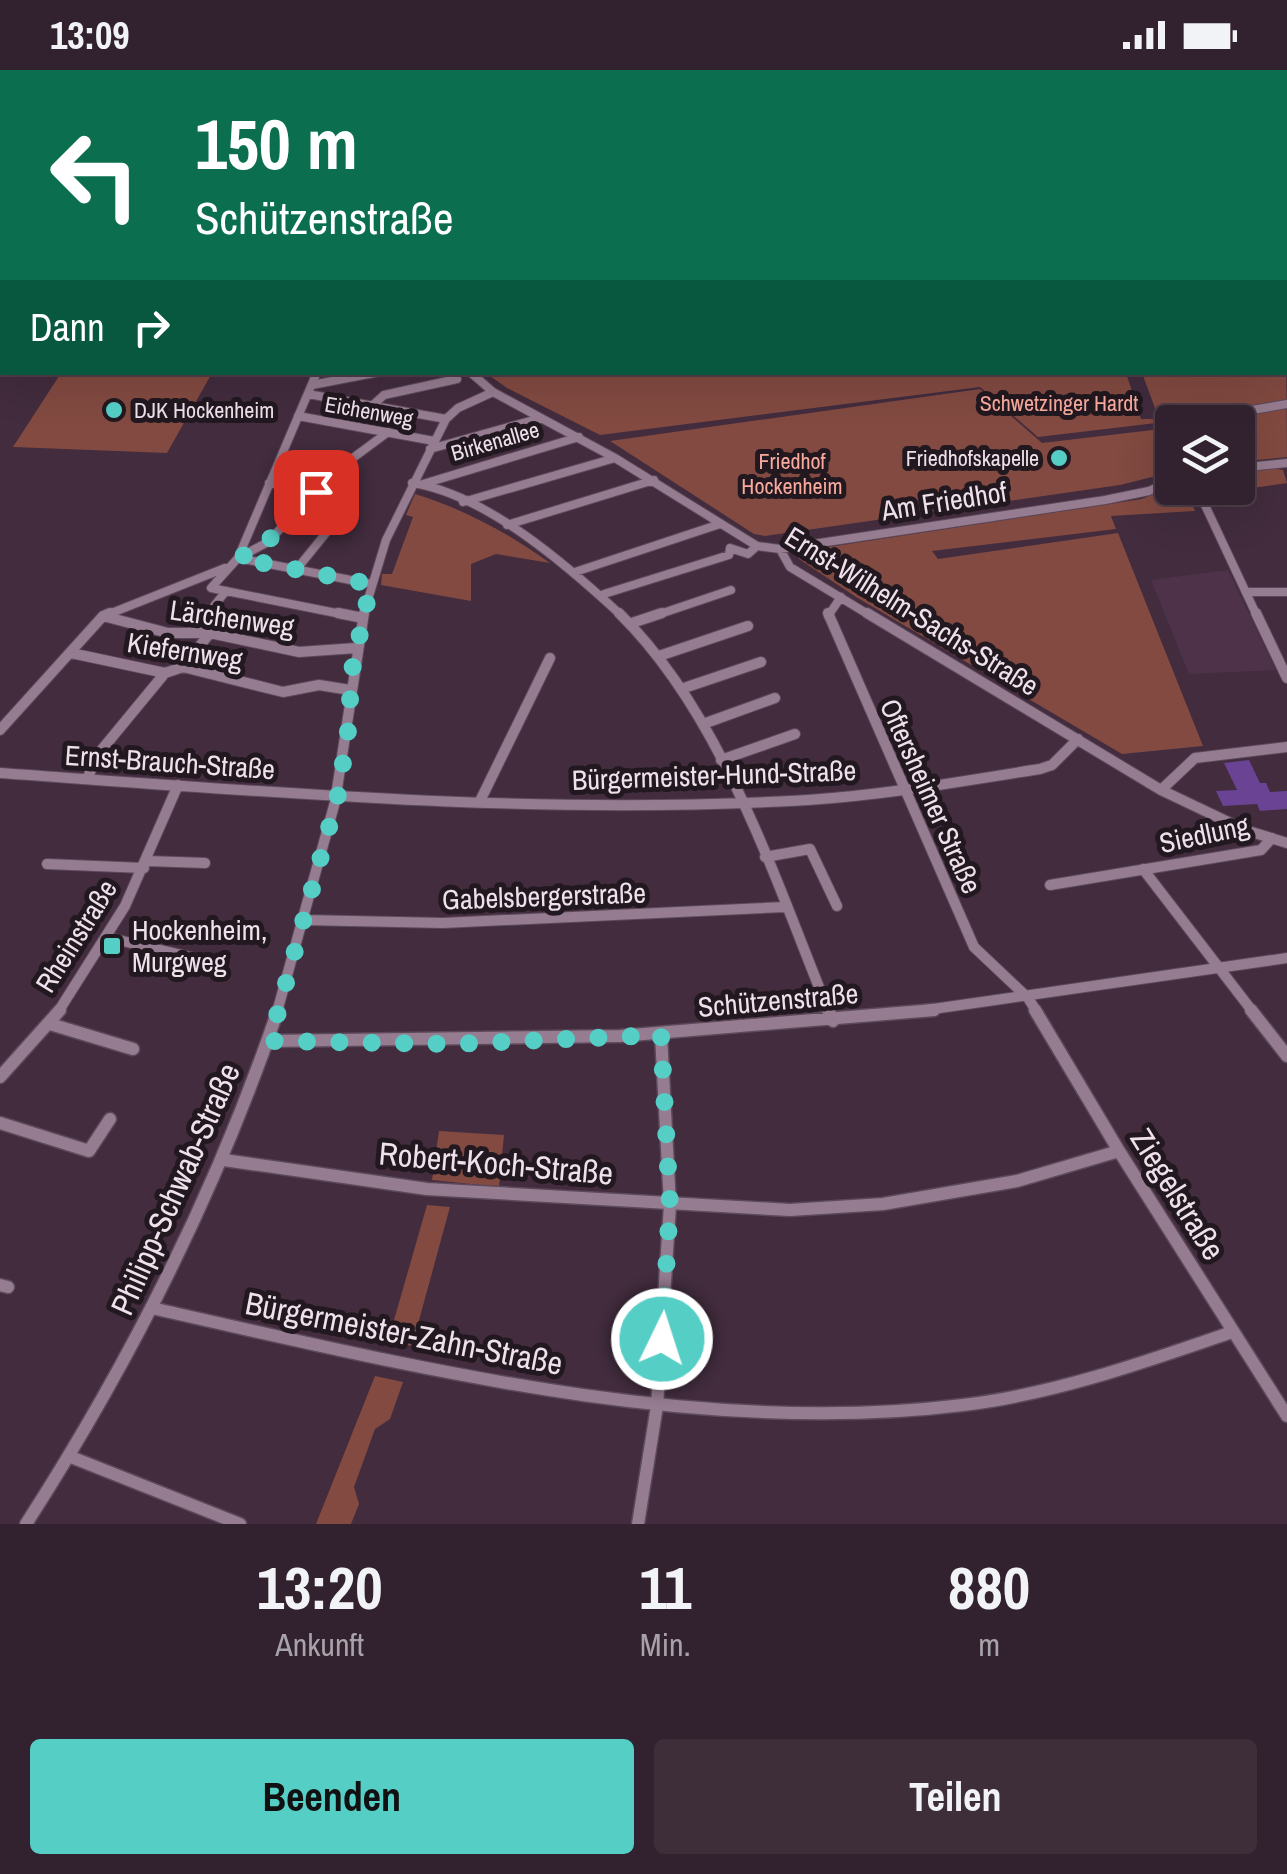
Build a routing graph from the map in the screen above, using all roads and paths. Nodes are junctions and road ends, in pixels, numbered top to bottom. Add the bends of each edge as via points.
1 (316, 375) edge
2 (368, 375) edge
3 (452, 375) edge
4 (473, 375) edge
5 (310, 390) junction
6 (493, 392) junction
7 (1287, 404) edge
8 (373, 405) junction
9 (1255, 409) edge
10 (298, 416) junction
11 (541, 418) junction
12 (446, 419) junction
13 (388, 432) junction
14 (579, 437) junction
15 (432, 445) junction
16 (616, 458) junction
17 (1286, 464) edge
18 (1255, 467) edge
19 (654, 480) junction
20 (269, 483) junction
21 (417, 483) junction
22 (1155, 487) edge
23 (316, 492) junction
24 (463, 502) junction
25 (1205, 505) edge
26 (720, 524) junction
27 (507, 525) junction
28 (326, 532) dead end
29 (757, 546) junction
30 (780, 549) junction
31 (234, 562) junction
32 (296, 570) junction
33 (575, 572) junction
34 (371, 584) junction
35 (731, 590) dead end
36 (226, 591) junction
37 (1247, 592) junction
38 (1287, 592) edge
39 (604, 594) junction
40 (840, 597) junction
41 (104, 616) junction
42 (362, 618) junction
43 (632, 623) junction
44 (748, 626) dead end
45 (192, 632) junction
46 (210, 633) junction
47 (356, 648) junction
48 (72, 653) junction
49 (659, 656) junction
50 (550, 658) dead end
51 (761, 662) dead end
52 (183, 668) junction
53 (165, 674) junction
54 (1287, 678) edge
55 (682, 689) junction
56 (350, 690) junction
57 (775, 698) dead end
58 (702, 724) junction
59 (0, 730) edge
60 (795, 734) dead end
61 (1078, 739) junction
62 (1287, 747) edge
63 (722, 760) junction
64 (0, 774) edge
65 (86, 779) junction
66 (178, 785) junction
67 (903, 789) junction
68 (1161, 790) junction
69 (338, 795) junction
70 (480, 801) junction
71 (742, 802) junction
72 (1272, 838) junction
73 (1287, 843) edge
74 (764, 857) junction
75 (205, 863) dead end
76 (48, 864) dead end
77 (146, 865) junction
78 (1143, 869) junction
79 (1050, 885) dead end
80 (837, 906) dead end
81 (785, 907) junction
82 (305, 920) junction
83 (110, 938) junction
84 (1287, 958) edge
85 (207, 961) dead end
86 (1219, 969) junction
87 (1028, 998) junction
88 (833, 1021) junction
89 (50, 1024) junction
90 (661, 1035) junction
91 (270, 1041) junction
92 (133, 1050) dead end
93 (1287, 1056) edge
94 (1, 1076) edge
95 (110, 1119) dead end
96 (0, 1124) edge
97 (1119, 1151) junction
98 (224, 1160) junction
99 (670, 1205) junction
100 (156, 1308) junction
101 (1232, 1332) junction
102 (657, 1406) junction
103 (1287, 1416) edge
104 (70, 1458) junction
105 (26, 1524) edge
106 (240, 1524) edge
107 (638, 1524) edge

1 - 5 street
2 - 5 street
3 - 8 street via 457,378 384,395
4 - 6 street, Ernst-Wilhelm-Sachs-Straße
5 - 8 street
5 - 10 street
6 - 11 street, Ernst-Wilhelm-Sachs-Straße
6 - 12 street, Birkenallee
7 - 9 street
8 - 12 street
10 - 13 street, Eichenweg
10 - 20 street
11 - 14 street, Ernst-Wilhelm-Sachs-Straße
11 - 15 street, Birkenallee
12 - 15 street, Birkenallee
13 - 15 street, Eichenweg
13 - 23 street
14 - 16 street, Ernst-Wilhelm-Sachs-Straße
14 - 21 street, Birkenallee
15 - 21 street, Birkenallee
16 - 19 street, Ernst-Wilhelm-Sachs-Straße
16 - 24 street, Birkenallee
17 - 18 street
19 - 26 street, Ernst-Wilhelm-Sachs-Straße
19 - 27 street
20 - 23 street
20 - 31 street
21 - 24 street, Birkenallee
21 - 34 street, Philipp-Schwab-Straße via 394,518
22 - 30 street, Am Friedhof
23 - 31 street via 262,547
24 - 27 street, Birkenallee
25 - 37 street
26 - 29 street, Ernst-Wilhelm-Sachs-Straße
26 - 33 street
27 - 33 street, Birkenallee
28 - 32 street
29 - 30 street, Ernst-Wilhelm-Sachs-Straße
29 - 39 street via 748,554 730,548 729,555
30 - 40 street, Ernst-Wilhelm-Sachs-Straße via 790,567
31 - 32 street
31 - 36 street via 211,588
31 - 41 street
32 - 34 street
33 - 39 street, Birkenallee
34 - 42 street, Philipp-Schwab-Straße
35 - 43 street
36 - 42 street
36 - 45 street
37 - 38 street
37 - 54 street
39 - 43 street, Birkenallee
40 - 61 street, Ernst-Wilhelm-Sachs-Straße
40 - 67 street, Oftersheimer Straße via 827,614
41 - 45 street, Lärchenweg via 168,633
41 - 48 street
42 - 47 street, Philipp-Schwab-Straße
43 - 49 street, Birkenallee
44 - 49 street
45 - 46 street, Lärchenweg
46 - 47 street, Lärchenweg via 299,652
46 - 52 street
47 - 56 street, Philipp-Schwab-Straße
48 - 53 street, Kiefernweg
48 - 59 street
49 - 55 street, Birkenallee
50 - 70 street
51 - 55 street
52 - 53 street, Kiefernweg
52 - 56 street, Kiefernweg via 283,692 318,685
53 - 65 street via 98,753
55 - 58 street, Birkenallee
56 - 69 street, Philipp-Schwab-Straße
57 - 58 street
58 - 63 street, Birkenallee
60 - 63 street
61 - 67 street, Bürgermeister-Hund-Straße via 1048,767
61 - 68 street, Ernst-Wilhelm-Sachs-Straße
62 - 68 street via 1195,758
63 - 71 street, Birkenallee
64 - 65 street, Ernst-Brauch-Straße
65 - 66 street, Ernst-Brauch-Straße
66 - 69 street, Ernst-Brauch-Straße
66 - 77 street, Rheinstraße
67 - 71 street, Bürgermeister-Hund-Straße
67 - 87 street, Oftersheimer Straße via 974,947
68 - 72 street, Ernst-Wilhelm-Sachs-Straße
69 - 70 street, Bürgermeister-Hund-Straße
69 - 82 street, Philipp-Schwab-Straße
70 - 71 street, Bürgermeister-Hund-Straße
71 - 74 street, Birkenallee
72 - 73 street, Ernst-Wilhelm-Sachs-Straße
72 - 78 street, Siedlung via 1261,850
74 - 80 street via 810,849
74 - 81 street, Birkenallee
75 - 77 street, Rheinstraße
76 - 77 street
77 - 83 street, Rheinstraße
78 - 79 street, Siedlung
78 - 86 street, Siedlung
81 - 82 street, Gabelsbergerstraße via 443,923
81 - 88 street, Birkenallee
82 - 91 street, Philipp-Schwab-Straße
83 - 85 street
83 - 89 street, Rheinstraße
84 - 86 street, Schützenstraße
86 - 87 street, Schützenstraße
86 - 93 street, Siedlung
87 - 88 street, Schützenstraße
87 - 97 street, Ziegelstraße
88 - 90 street, Schützenstraße
89 - 92 street
89 - 94 street, Rheinstraße
90 - 91 street, Schützenstraße via 453,1044
90 - 99 street
91 - 98 street, Philipp-Schwab-Straße
95 - 96 street via 89,1151
97 - 99 street, Robert-Koch-Straße via 1017,1181 882,1204 790,1210
97 - 101 street, Ziegelstraße
98 - 99 street, Robert-Koch-Straße via 427,1188
98 - 100 street, Philipp-Schwab-Straße
99 - 102 street
100 - 102 street, Bürgermeister-Zahn-Straße via 430,1370
100 - 104 street, Philipp-Schwab-Straße
101 - 102 street, Bürgermeister-Zahn-Straße via 1110,1375 997,1400 751,1413
101 - 103 street, Ziegelstraße
102 - 107 street
104 - 105 street, Philipp-Schwab-Straße
104 - 106 street

